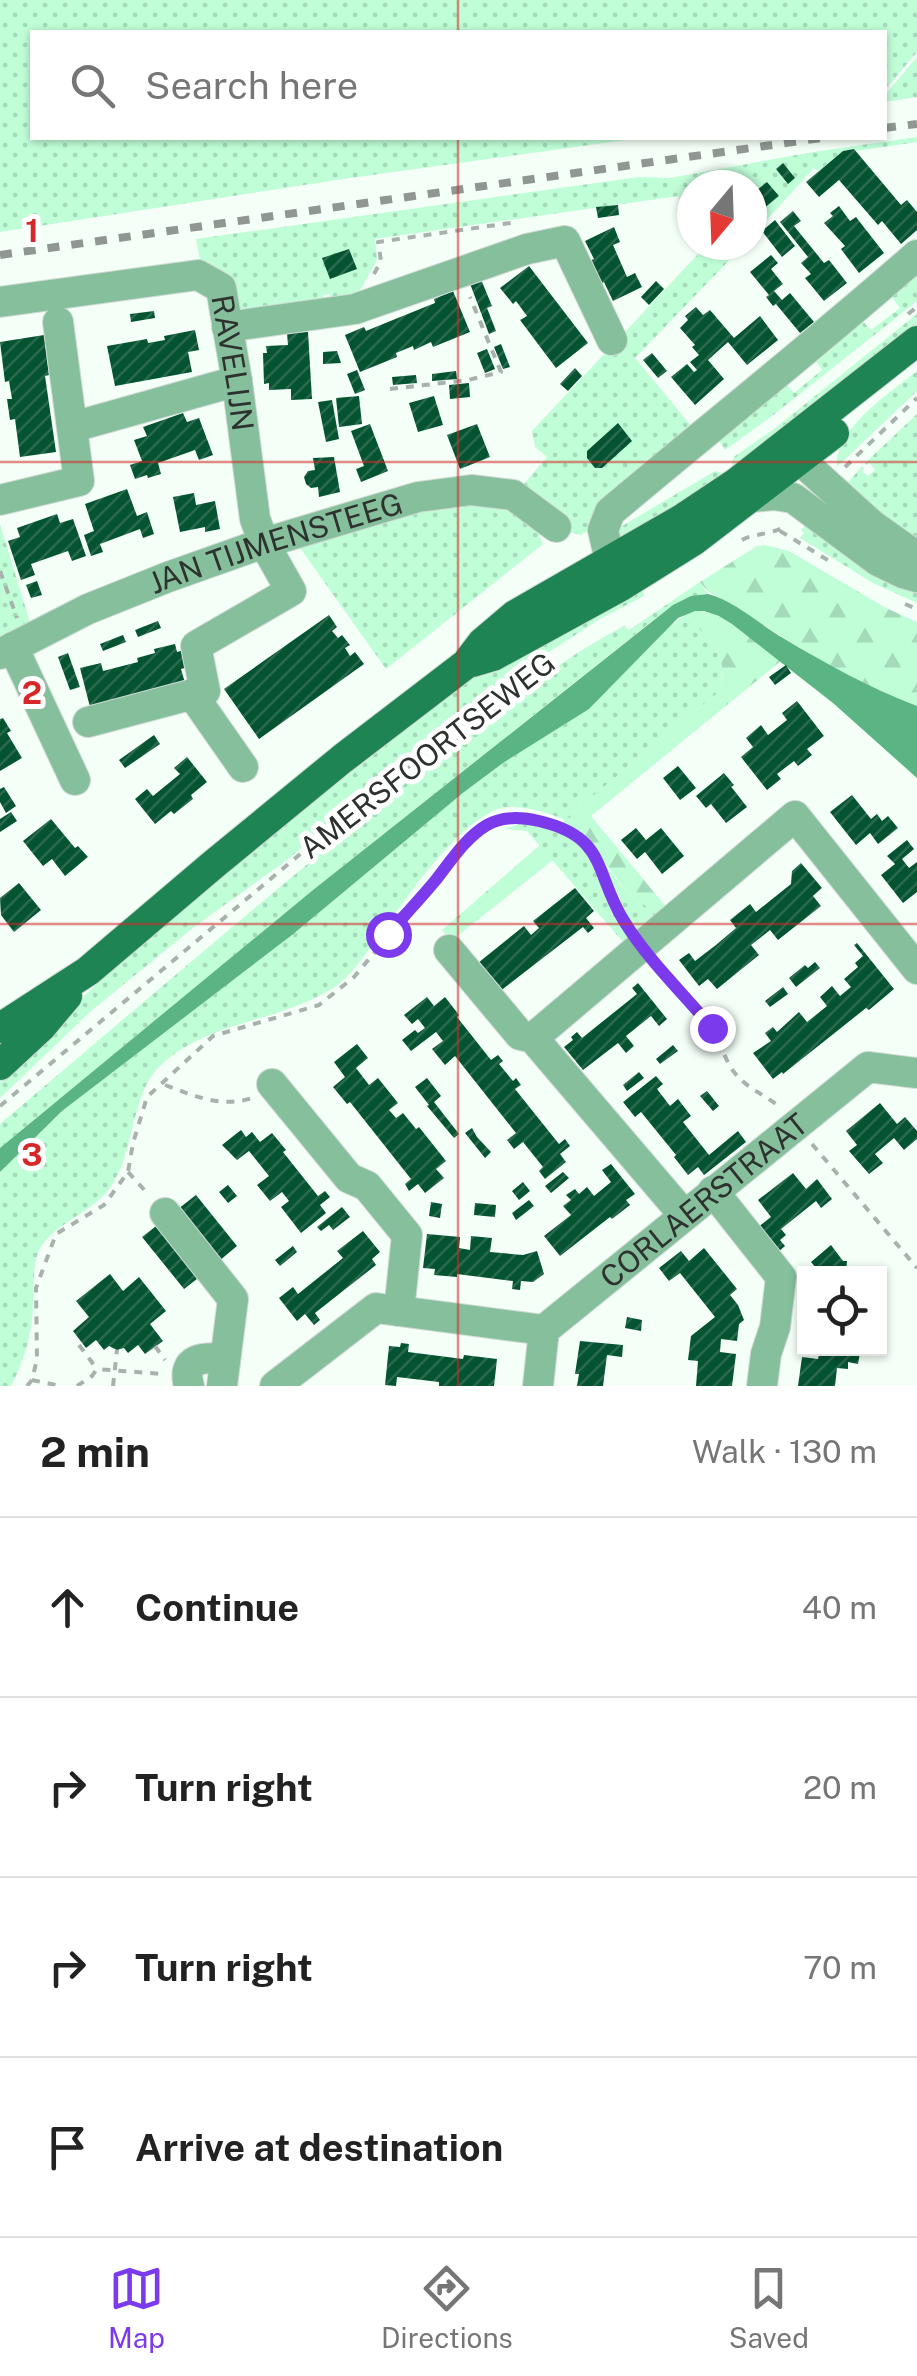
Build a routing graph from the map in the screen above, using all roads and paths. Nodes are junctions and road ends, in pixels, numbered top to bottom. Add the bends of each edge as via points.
1 (917, 255) edge
2 (464, 282) dead end
3 (0, 302) edge
4 (58, 322) dead end
5 (227, 328) junction
6 (612, 340) dead end
7 (917, 341) edge
8 (917, 364) edge
9 (237, 382) junction
10 (390, 388) dead end
11 (917, 398) edge
12 (73, 427) junction
13 (786, 458) junction
14 (829, 484) junction
15 (753, 497) junction
16 (0, 500) edge
17 (806, 506) junction
18 (556, 527) dead end
19 (264, 544) junction
20 (729, 548) dead end
21 (917, 557) edge
22 (0, 571) edge
23 (615, 573) junction
24 (917, 577) edge
25 (13, 648) edge
26 (546, 660) dead end
27 (192, 694) junction
28 (88, 722) dead end
29 (243, 767) dead end
30 (75, 780) dead end
31 (643, 945) junction
32 (448, 950) dead end
33 (917, 969) edge
34 (88, 971) junction
35 (0, 1028) edge
36 (533, 1038) junction
37 (0, 1065) edge
38 (917, 1074) edge
39 (163, 1084) junction
40 (272, 1084) joint
41 (0, 1106) edge
42 (796, 1125) junction
43 (713, 1192) junction
44 (165, 1213) dead end
45 (684, 1214) junction
46 (917, 1268) edge
47 (399, 1311) junction
48 (544, 1330) junction
49 (79, 1345) dead end
50 (117, 1350) dead end
51 (97, 1369) junction
52 (114, 1370) junction
53 (224, 1372) edge
54 (32, 1380) junction
55 (188, 1381) edge
56 (26, 1386) edge
57 (61, 1386) edge
58 (77, 1386) edge
59 (112, 1386) edge
60 (275, 1386) edge
61 (538, 1386) edge
62 (762, 1386) edge

1 - 23 street via 610,512 603,530
2 - 10 path via 500,372
3 - 5 street, RAVELIJN via 198,274 221,288
4 - 12 street
5 - 6 street via 355,309 565,241
5 - 9 street, RAVELIJN
7 - 13 main road, AMERSFOORTSEWEG
8 - 13 main road, AMERSFOORTSEWEG
9 - 12 street
9 - 19 street, RAVELIJN
11 - 14 path
12 - 16 street via 78,481
13 - 14 street
13 - 15 main road, AMERSFOORTSEWEG
13 - 23 main road, AMERSFOORTSEWEG via 682,519
14 - 21 street
15 - 17 street via 793,498
15 - 23 main road, AMERSFOORTSEWEG via 693,541
17 - 20 path via 780,530
17 - 24 street via 878,561
18 - 19 street, JAN TIJMENSTEEG via 513,495 471,490 418,497
19 - 25 street, JAN TIJMENSTEEG via 88,609
19 - 27 street, RAVELIJN via 291,591 196,646 204,691
22 - 25 path
23 - 34 main road, AMERSFOORTSEWEG via 410,705
25 - 30 street
26 - 41 path, AMERSFOORTSEWEG via 304,850
27 - 28 street
27 - 29 street
31 - 33 street via 795,816
31 - 36 street
31 - 39 path via 624,920 600,862 578,836 558,826 503,819 474,834 354,977 319,1005 213,1036
31 - 42 path via 712,1028 731,1070
32 - 36 street via 520,1035
34 - 35 main road, AMERSFOORTSEWEG
34 - 37 main road, AMERSFOORTSEWEG
36 - 45 street
38 - 42 street, CORLAERSTRAAT via 868,1067
39 - 40 path via 226,1102 250,1099
39 - 54 path via 147,1097 128,1172 104,1205 56,1234 36,1288
40 - 47 street via 349,1178 366,1186 407,1235
42 - 43 street, CORLAERSTRAAT
42 - 46 path
43 - 45 street, CORLAERSTRAAT
43 - 62 street via 781,1277
44 - 53 street via 233,1299
45 - 48 street, CORLAERSTRAAT
47 - 48 street
47 - 60 street via 376,1308
48 - 61 street
49 - 51 path
50 - 52 path
51 - 52 path
51 - 58 path
52 - 55 path
52 - 59 path
53 - 55 street via 204,1357 192,1363
54 - 56 path
54 - 57 path

